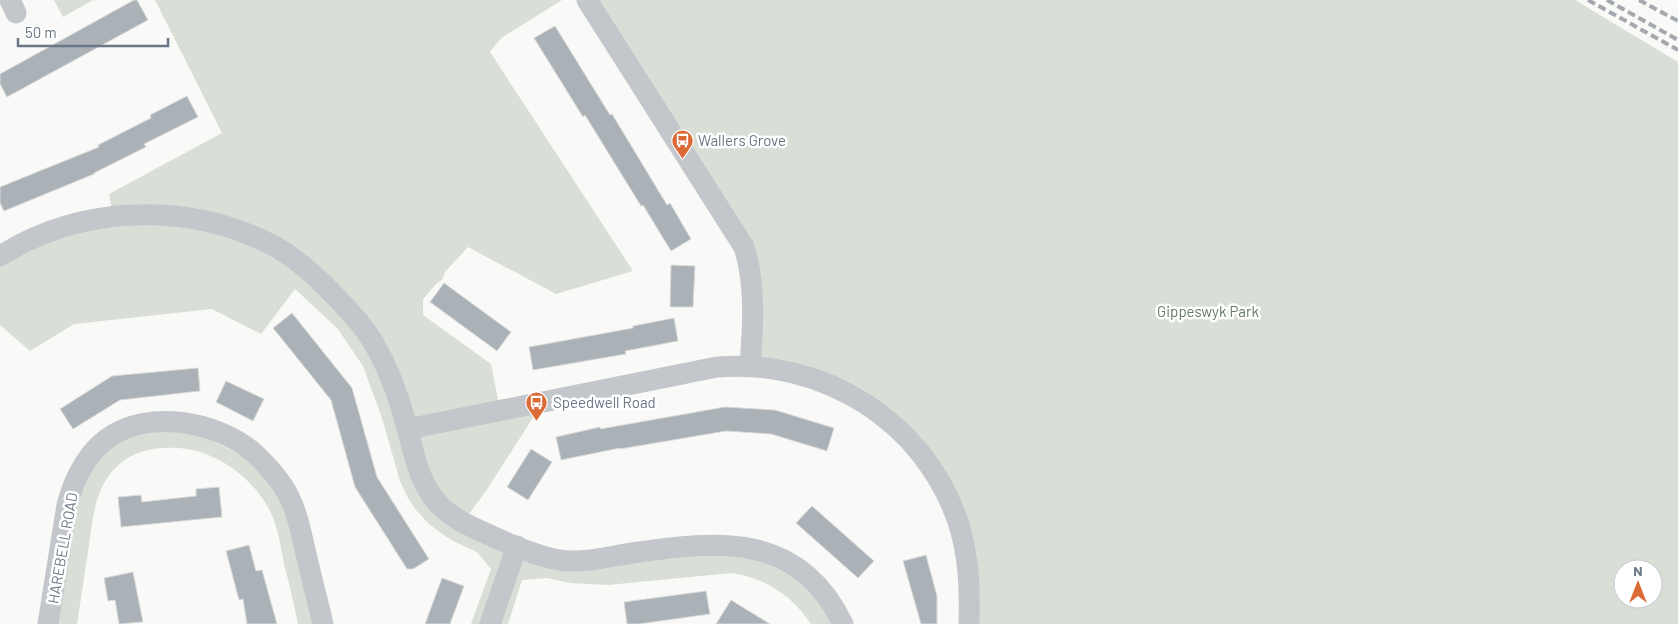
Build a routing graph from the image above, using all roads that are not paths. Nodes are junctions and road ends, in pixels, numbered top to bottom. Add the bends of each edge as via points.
1 (586, 0) edge
2 (0, 256) edge
3 (750, 366) junction
4 (408, 429) junction
5 (518, 546) junction
6 (48, 624) edge
7 (323, 624) edge
8 (490, 624) edge
9 (843, 624) edge
10 (969, 624) edge

1 - 3 street via 744,247 752,293
2 - 4 street via 30,238 55,230 133,214 197,220 237,230 268,243 289,255 322,283 361,325 377,348 390,376
3 - 4 street via 704,369
3 - 10 street via 808,377 850,394 880,414 918,451 942,484 958,523 967,555
4 - 5 street via 418,471 438,502 462,522
5 - 8 street
5 - 9 street via 569,561 698,545 730,545 758,550 783,558 805,574 826,596
6 - 7 street, HAREBELL ROAD via 67,505 81,469 100,445 115,434 140,424 164,421 192,424 225,435 253,452 283,486 295,510

